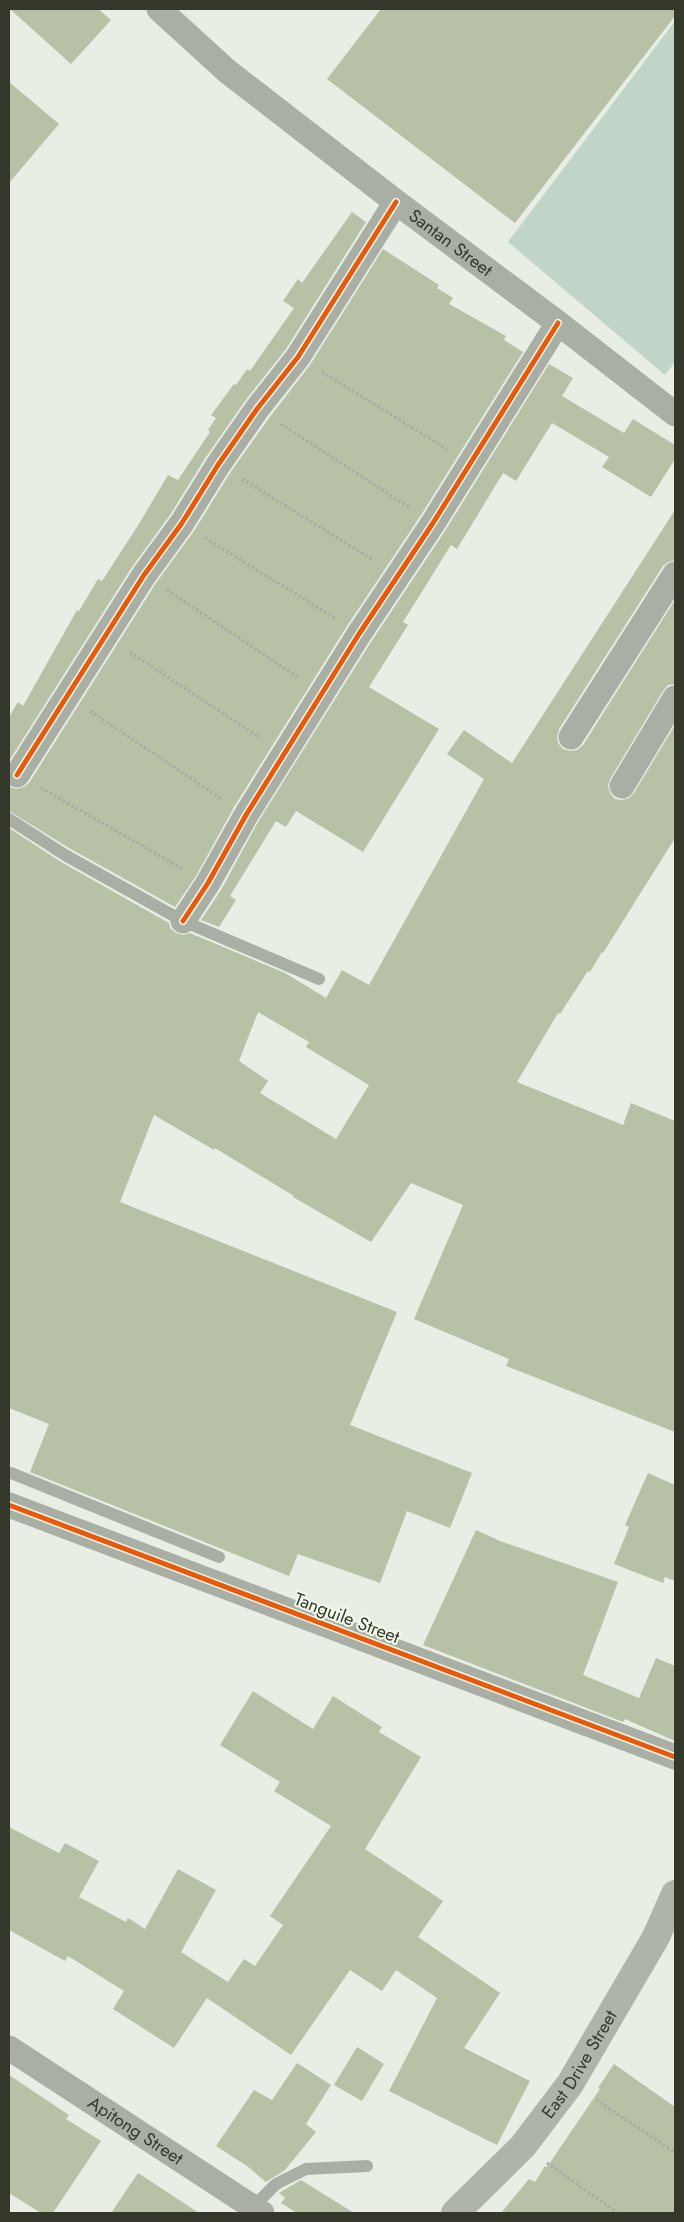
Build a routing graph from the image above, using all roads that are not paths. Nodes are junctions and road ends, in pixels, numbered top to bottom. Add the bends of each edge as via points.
1 (159, 9) edge
2 (396, 202) junction
3 (558, 323) junction
4 (675, 414) edge
5 (675, 574) edge
6 (675, 698) edge
7 (571, 737) dead end
8 (17, 775) road end
9 (622, 786) dead end
10 (9, 819) edge
11 (183, 920) junction
12 (319, 979) dead end
13 (11, 1473) dead end
14 (9, 1505) edge
15 (219, 1557) dead end
16 (675, 1757) edge
17 (675, 1894) edge
18 (9, 2048) edge
19 (367, 2166) dead end
20 (258, 2210) edge
21 (455, 2213) edge

1 - 2 street, Santan Street via 227,71
2 - 3 street, Santan Street
2 - 8 street via 298,356 257,409 144,575
3 - 4 street, Santan Street
3 - 11 street via 246,814 208,883
5 - 7 street
6 - 9 street
10 - 11 lane via 65,855
11 - 12 lane
13 - 15 lane
14 - 16 street, Tanguile Street
17 - 21 street, East Drive Street via 656,1937 570,2084 523,2146
18 - 20 street, Apitong Street
19 - 20 lane via 306,2169 276,2184

